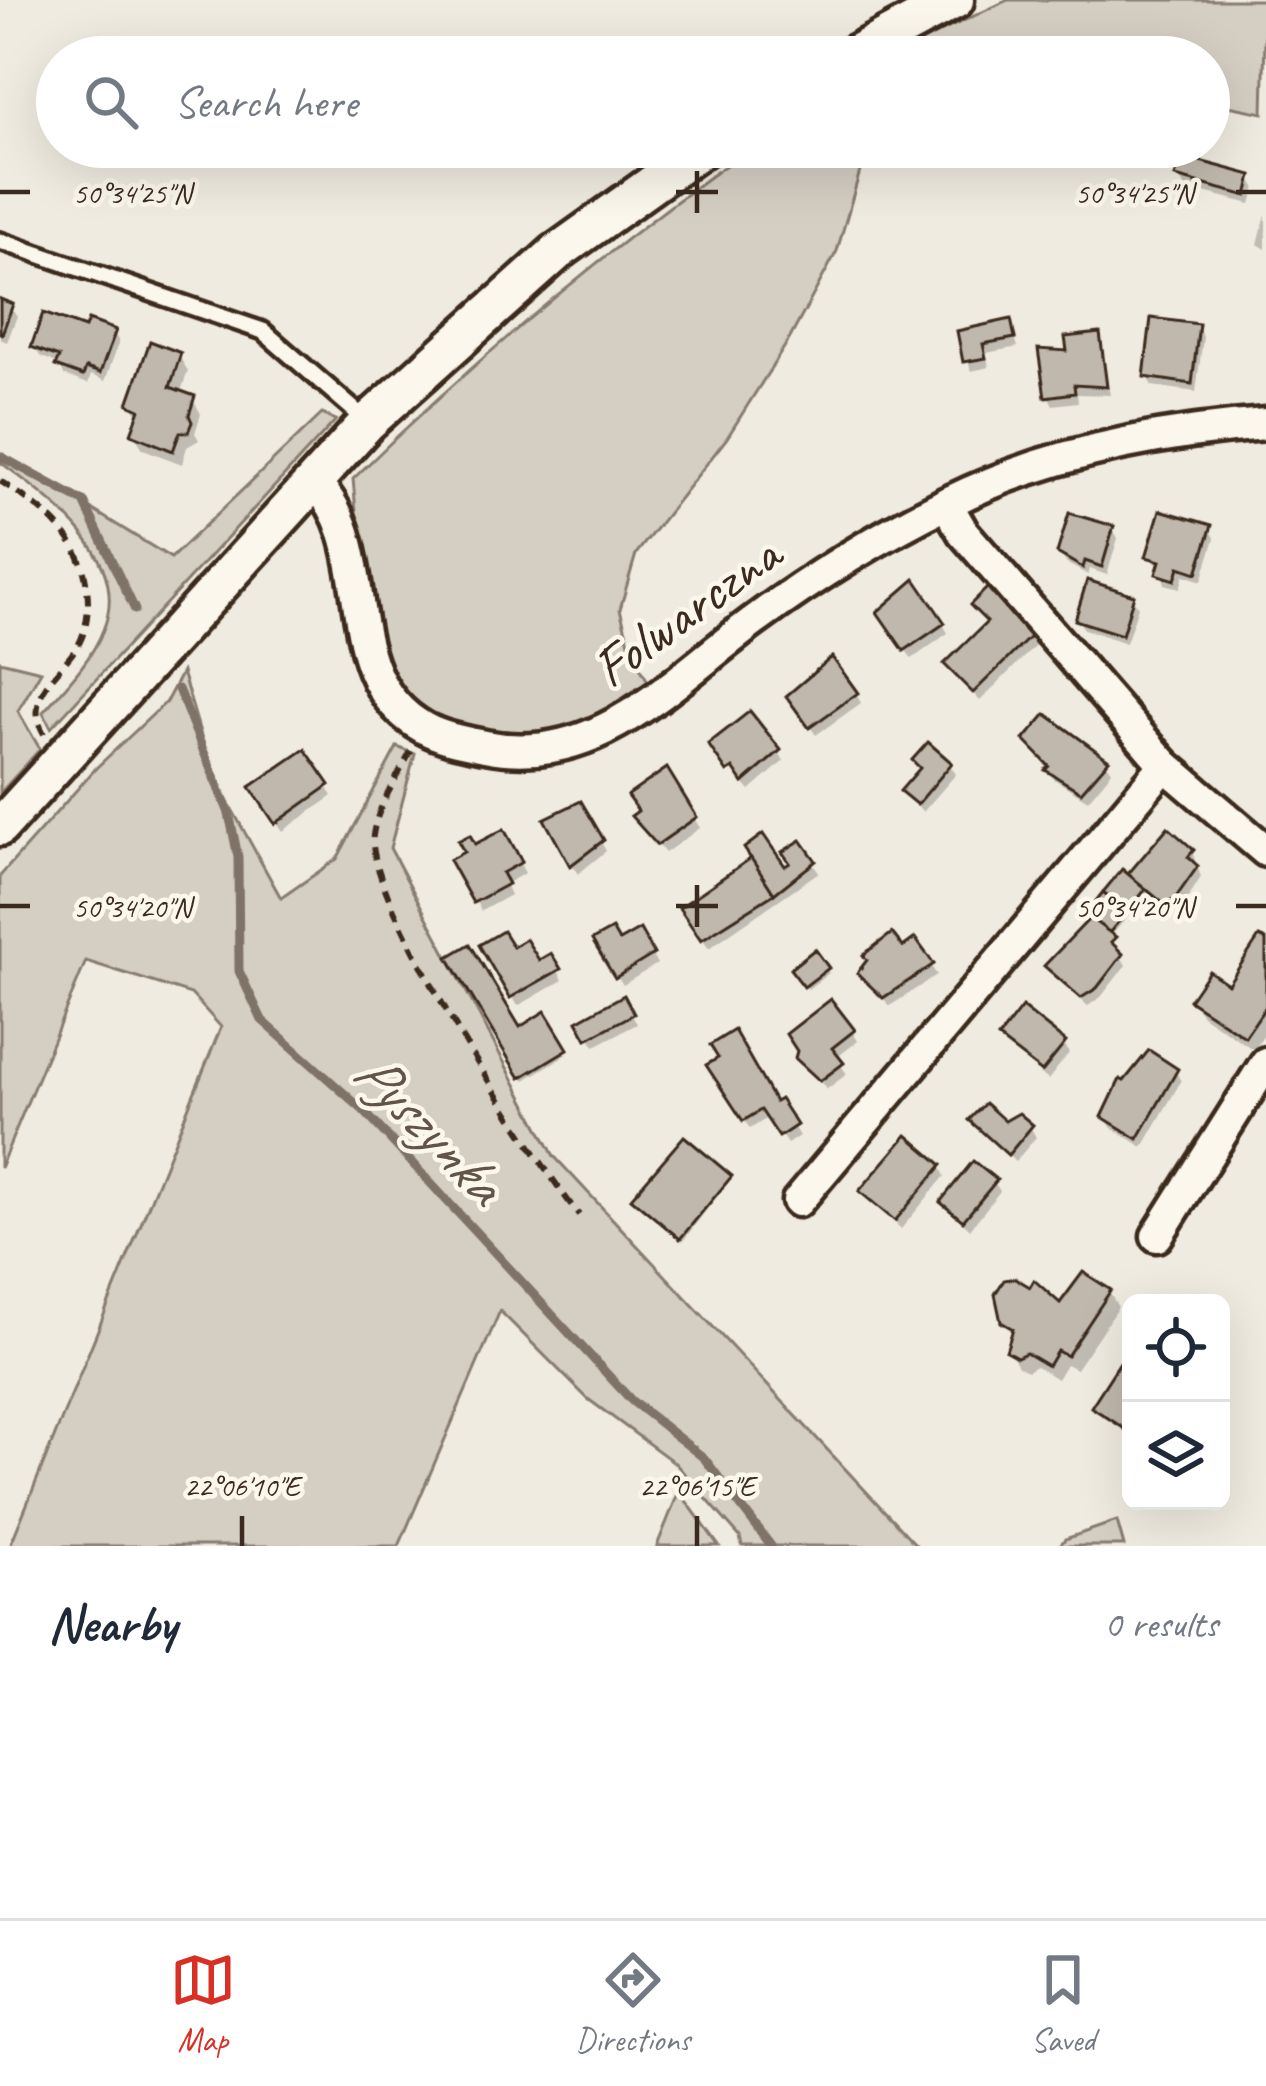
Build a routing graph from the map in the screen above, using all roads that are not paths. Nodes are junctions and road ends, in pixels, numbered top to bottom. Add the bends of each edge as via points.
1 (955, 0) edge
2 (888, 36) edge
3 (675, 168) edge
4 (0, 241) edge
5 (368, 422) junction
6 (1266, 424) edge
7 (312, 480) junction
8 (946, 503) junction
9 (1165, 764) junction
10 (0, 827) edge
11 (1266, 851) edge
12 (1266, 1063) edge
13 (797, 1201) dead end
14 (1157, 1237) dead end

1 - 2 street
3 - 5 street via 556,254
4 - 5 lane via 263,331
5 - 7 street
6 - 8 street, Folwarczna via 1090,451
7 - 8 street, Folwarczna via 346,528 357,609 380,686 424,728 503,750 585,740 632,715 815,578
7 - 10 street
8 - 9 street via 962,532
9 - 11 street
9 - 13 street
12 - 14 street

